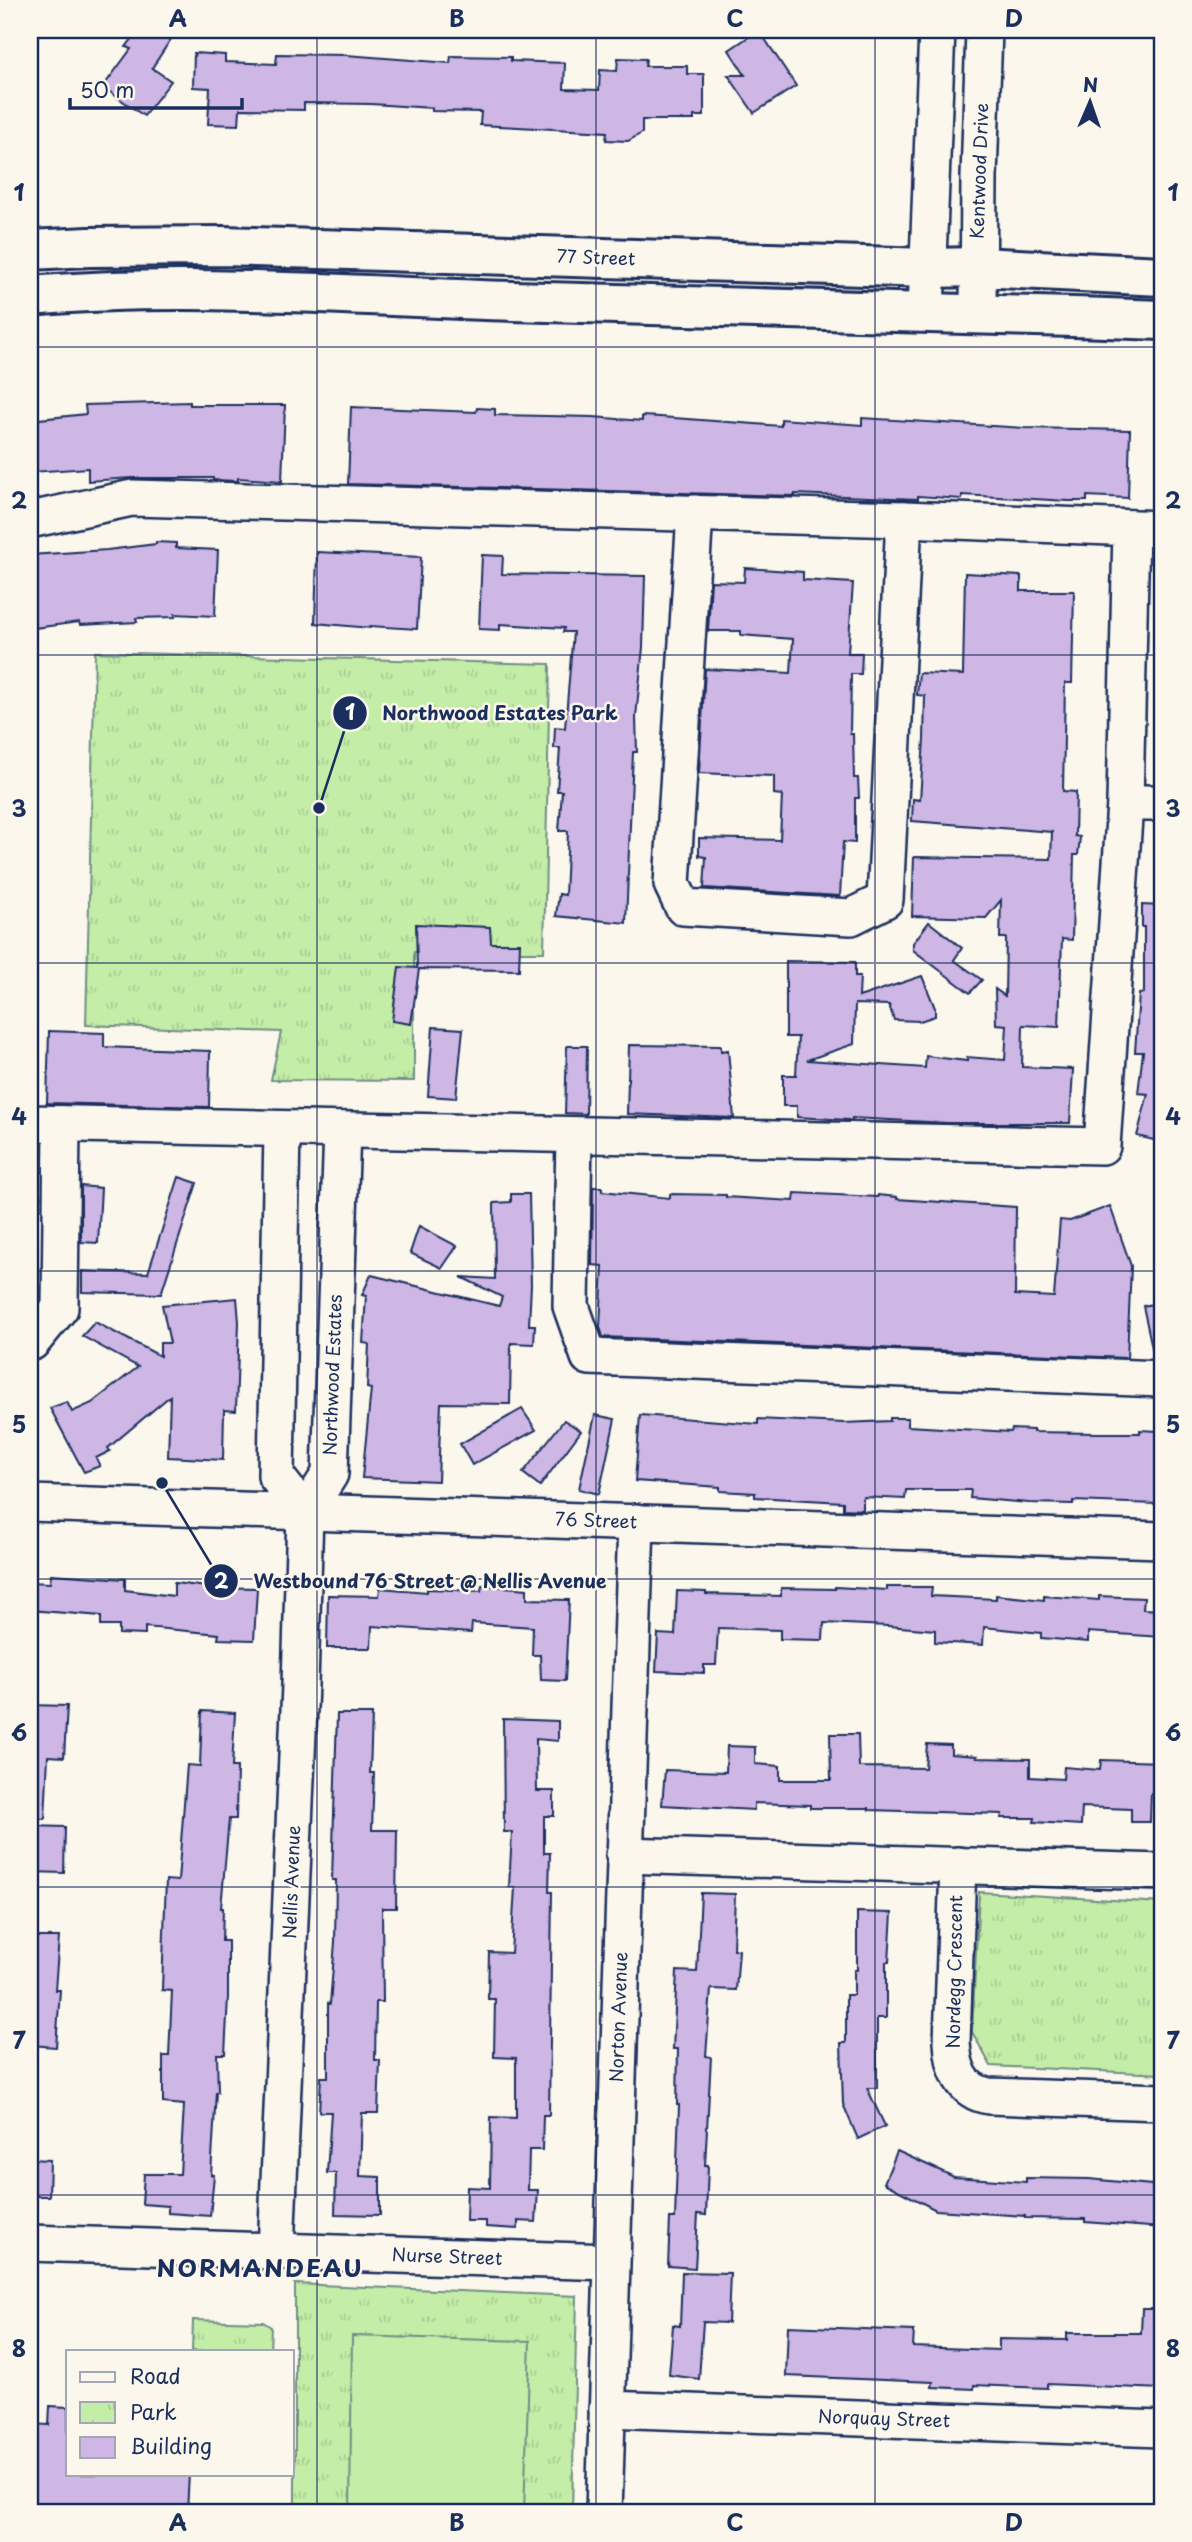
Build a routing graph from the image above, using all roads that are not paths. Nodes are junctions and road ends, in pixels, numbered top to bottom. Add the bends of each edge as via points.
1 (937, 30) edge
2 (984, 30) edge
3 (30, 250) edge
4 (978, 267) junction
5 (1162, 276) edge
6 (927, 290) junction
7 (30, 296) edge
8 (978, 313) junction
9 (1162, 320) edge
10 (695, 513) junction
11 (904, 519) junction
12 (30, 520) edge
13 (1146, 529) edge
14 (1125, 803) junction
15 (1162, 803) edge
16 (46, 1123) edge
17 (282, 1129) junction
18 (342, 1130) junction
19 (574, 1135) junction
20 (30, 1342) edge
21 (1162, 1379) edge
22 (30, 1503) edge
23 (305, 1513) junction
24 (636, 1522) junction
25 (1162, 1540) edge
26 (624, 1855) junction
27 (958, 1865) junction
28 (1162, 1872) edge
29 (1162, 2102) edge
30 (30, 2243) edge
31 (276, 2251) junction
32 (611, 2262) junction
33 (607, 2409) junction
34 (1162, 2429) edge
35 (604, 2512) edge

1 - 6 street
2 - 4 street, Kentwood Drive
3 - 6 main road, 77 Street via 222,246
4 - 5 main road
4 - 6 main road via 955,285
4 - 8 street, Kentwood Drive
6 - 7 main road via 789,295 757,309 168,289
6 - 8 main road, 77 Street
8 - 9 main road, 77 Street
10 - 11 street
10 - 11 street via 672,884 683,907 851,917 885,900
10 - 12 street via 132,498
11 - 13 street
13 - 14 street
14 - 15 street
14 - 19 street via 1102,1146
16 - 17 street
16 - 20 street via 60,1308
17 - 18 street
17 - 23 street via 276,1476
18 - 19 street
18 - 23 street, Northwood Estates via 330,1474
19 - 21 street via 571,1306 589,1357
22 - 23 street, 76 Street
23 - 24 street, 76 Street
23 - 31 street, Nellis Avenue
24 - 25 street, 76 Street
24 - 26 street, Norton Avenue
26 - 27 street
26 - 32 street, Norton Avenue
27 - 28 street
27 - 29 street, Nordegg Crescent via 951,2042 955,2071 961,2080 978,2095
30 - 31 street, Nurse Street
31 - 32 street, Nurse Street
32 - 33 street, Norton Avenue
33 - 34 street, Norquay Street
33 - 35 street, Norton Avenue

